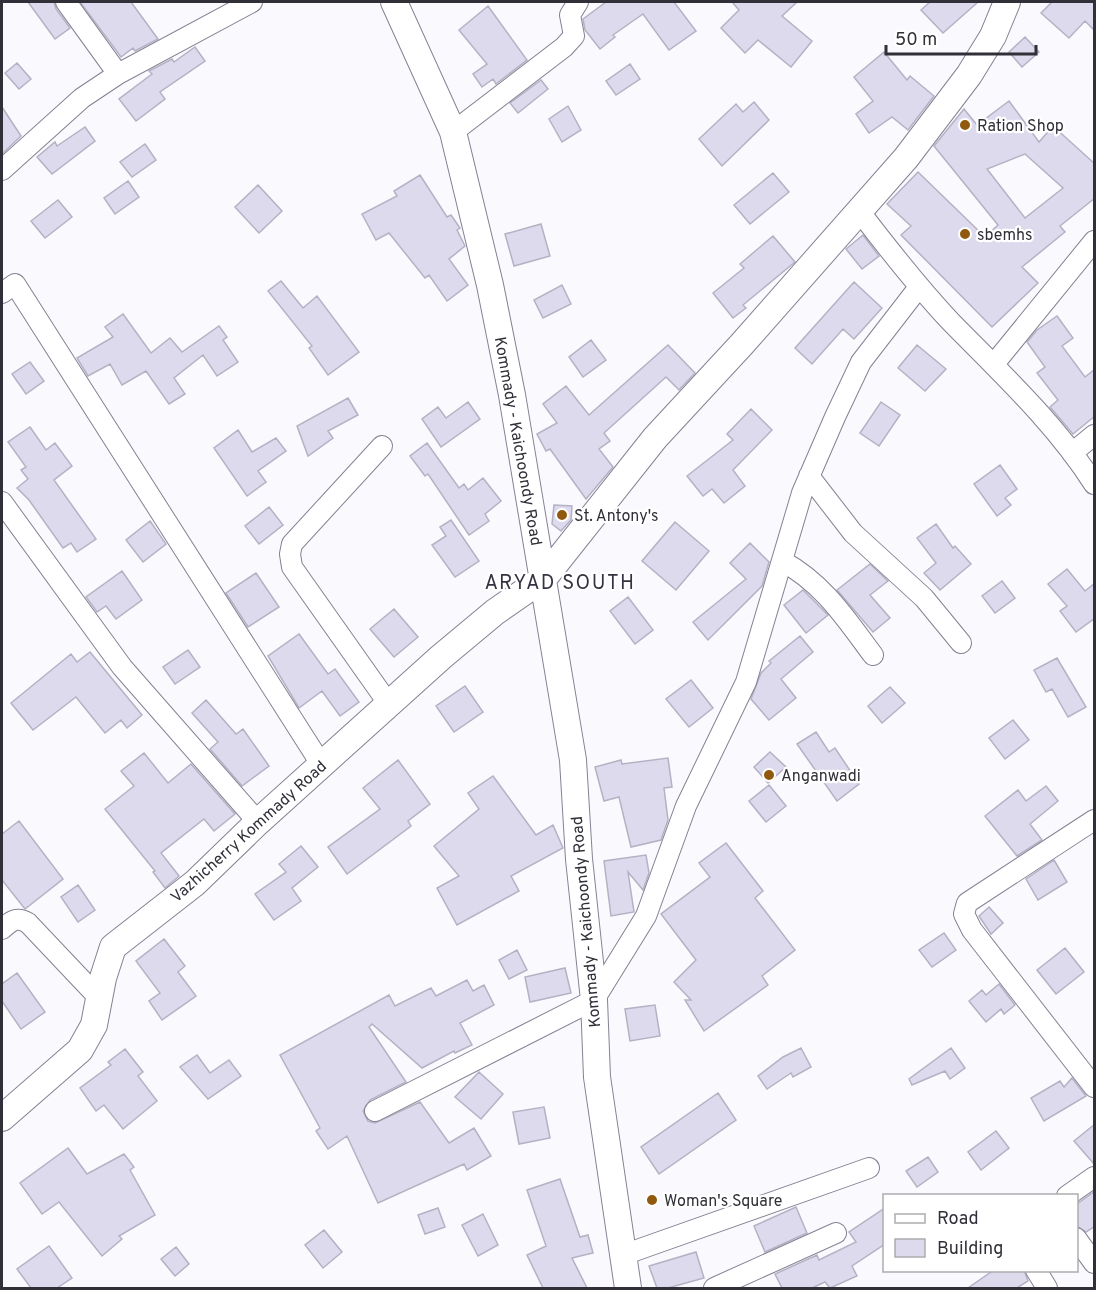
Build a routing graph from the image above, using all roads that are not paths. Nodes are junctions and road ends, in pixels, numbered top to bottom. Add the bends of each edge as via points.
1 (66, 2) edge
2 (252, 2) edge
3 (394, 2) edge
4 (578, 2) edge
5 (1007, 2) edge
6 (118, 74) junction
7 (453, 132) junction
8 (2, 170) edge
9 (860, 212) junction
10 (1095, 241) edge
11 (919, 287) junction
12 (2, 293) edge
13 (994, 364) junction
14 (1095, 435) edge
15 (382, 446) dead end
16 (1072, 453) junction
17 (809, 476) junction
18 (1095, 484) edge
19 (2, 502) edge
20 (782, 561) junction
21 (544, 578) junction
22 (961, 643) dead end
23 (873, 655) dead end
24 (388, 703) junction
25 (321, 764) junction
26 (1095, 820) edge
27 (258, 822) junction
28 (5, 920) edge
29 (99, 998) junction
30 (594, 1000) junction
31 (1095, 1087) edge
32 (375, 1111) dead end
33 (2, 1118) edge
34 (869, 1168) dead end
35 (1095, 1177) edge
36 (1070, 1194) edge
37 (836, 1233) dead end
38 (1078, 1239) edge
39 (623, 1255) junction
40 (1095, 1263) edge
41 (1037, 1272) edge
42 (628, 1288) edge
43 (714, 1288) edge
44 (1047, 1288) edge

1 - 6 street
2 - 6 street
3 - 7 main road, Kommady - Kaichoondy Road
4 - 7 street via 570,15 574,36 564,47
5 - 9 main road, Vazhicherry Kommady Road via 993,36 969,75
6 - 8 street via 82,98
7 - 21 main road, Kommady - Kaichoondy Road via 512,395
9 - 11 street
9 - 21 main road, Vazhicherry Kommady Road via 655,438
10 - 13 street
11 - 13 street
11 - 17 street via 861,362
12 - 25 street via 15,284
13 - 16 street
14 - 16 street
15 - 24 street via 292,544 290,554 292,567
16 - 18 street
17 - 20 street
17 - 22 street via 854,533 924,598
19 - 27 street via 122,667
20 - 23 street via 804,573 828,595
20 - 30 street via 746,682 686,807 646,916
21 - 24 main road, Vazhicherry Kommady Road via 495,612
21 - 30 main road, Kommady - Kaichoondy Road via 573,760
24 - 25 main road, Vazhicherry Kommady Road
25 - 27 main road, Vazhicherry Kommady Road
26 - 31 street via 967,903 964,914 972,930
27 - 29 main road, Vazhicherry Kommady Road via 195,883 113,948
28 - 29 street via 28,923
29 - 33 main road, Vazhicherry Kommady Road via 94,1025 80,1050
30 - 32 street
30 - 39 main road, Kommady - Kaichoondy Road via 597,1077
34 - 39 street
35 - 36 street
37 - 43 street
38 - 40 street
39 - 42 main road, Kommady - Kaichoondy Road
41 - 44 street

